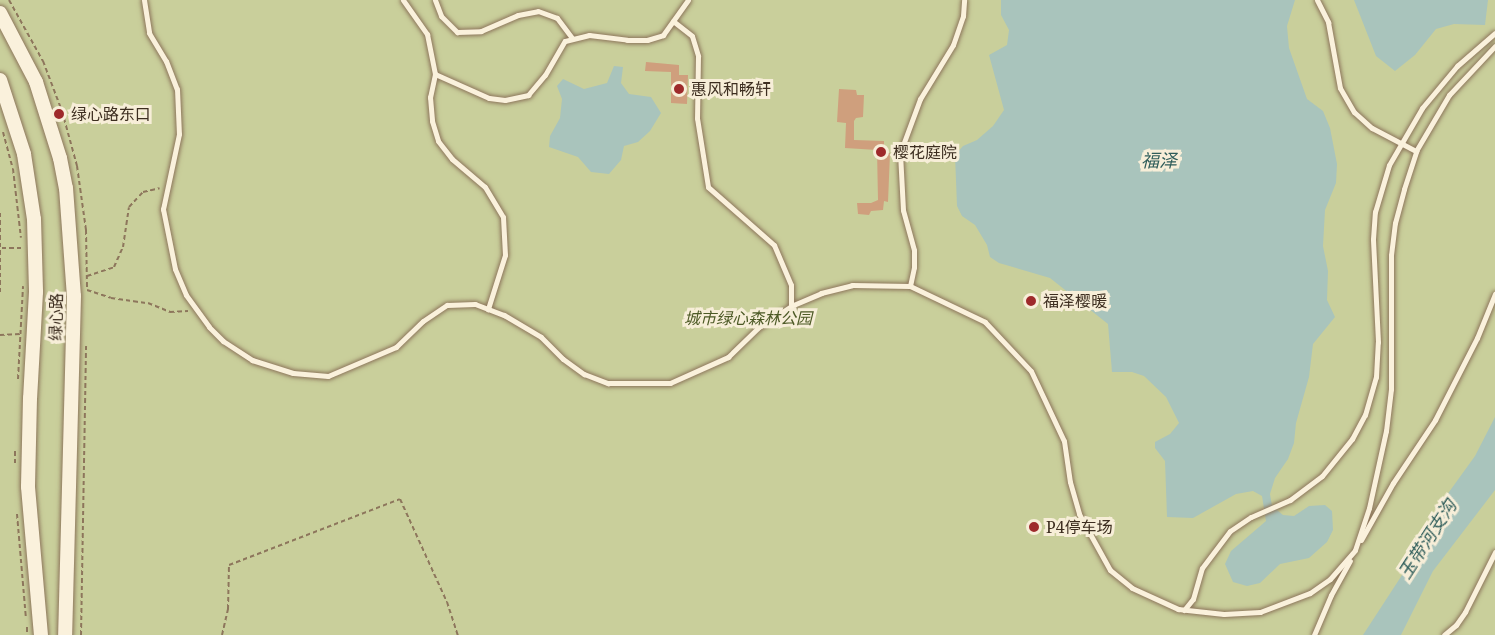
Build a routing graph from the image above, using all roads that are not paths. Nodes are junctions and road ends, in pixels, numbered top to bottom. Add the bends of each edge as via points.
1 (144, 0) edge
2 (403, 0) edge
3 (435, 0) edge
4 (688, 0) edge
5 (964, 0) edge
6 (1317, 0) edge
7 (0, 13) edge
8 (673, 21) junction
9 (1495, 33) edge
10 (572, 38) junction
11 (1495, 46) edge
12 (435, 74) junction
13 (0, 80) edge
14 (1401, 145) junction
15 (1416, 151) junction
16 (910, 286) junction
17 (1495, 294) edge
18 (791, 306) junction
19 (488, 309) junction
20 (1356, 550) junction
21 (1495, 552) edge
22 (1184, 610) junction
23 (41, 635) edge
24 (65, 635) edge
25 (1314, 635) edge
26 (1444, 635) edge

1 - 19 lane via 149,33 166,60 177,89 179,134 164,209 175,269 195,309 223,341 252,360 293,373 328,376 396,347 447,305 475,304
2 - 12 lane via 428,34
3 - 10 lane via 441,16 457,32 481,31 538,11 557,18
4 - 8 lane
5 - 16 lane via 953,45 920,99 900,153 903,210 914,250
6 - 14 lane via 1328,22 1340,88 1354,112
7 - 24 main road, 绿心路 via 36,82 66,188 74,296
8 - 10 lane via 663,35 647,40 588,34
8 - 18 lane via 692,36 698,56 697,118 708,187 774,245 791,285
9 - 14 lane via 1456,66 1422,108
10 - 12 lane via 565,41 528,95 506,100 489,98
11 - 15 lane via 1449,95
12 - 19 lane via 430,97 438,141 452,159 485,187 503,217 505,255
13 - 23 main road, 绿心路 via 24,154 36,247 28,487
14 - 15 lane
14 - 22 lane via 1389,165 1375,212 1378,342 1376,377 1365,415 1352,439 1322,476 1290,500 1230,531 1202,568 1193,599
15 - 20 lane via 1395,223 1391,255 1391,389 1386,431
16 - 18 lane via 852,285
16 - 22 lane via 985,322 1017,354 1031,371 1064,441 1079,514 1110,570 1132,588
17 - 20 lane via 1435,420 1393,483
18 - 19 lane via 759,327 728,357 670,383 640,384 608,383 584,374 563,360 541,337
20 - 22 lane via 1330,579 1286,604 1260,612
20 - 25 lane
21 - 26 lane via 1465,612

